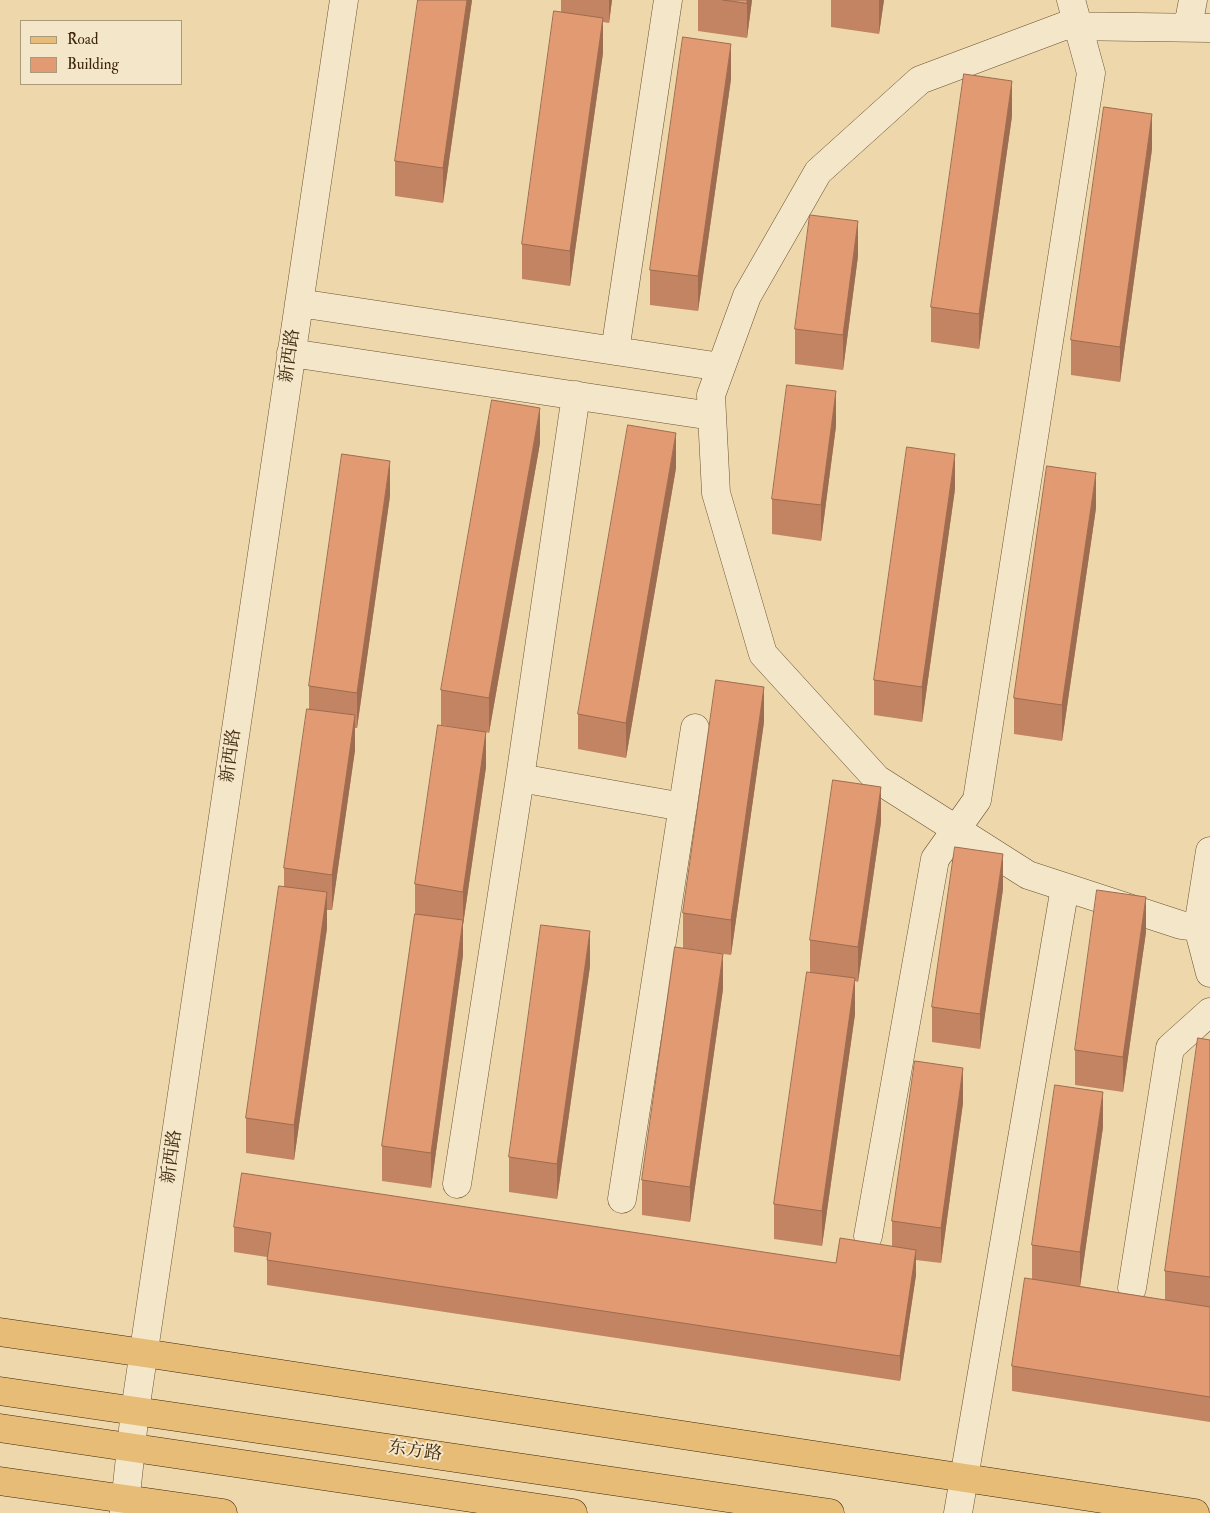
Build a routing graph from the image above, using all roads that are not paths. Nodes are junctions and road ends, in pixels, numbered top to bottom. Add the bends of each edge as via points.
1 (344, 0) edge
2 (668, 0) edge
3 (1193, 0) edge
4 (1074, 13) edge
5 (1199, 28) edge
6 (299, 303) junction
7 (614, 351) junction
8 (292, 353) junction
9 (722, 367) junction
10 (576, 395) junction
11 (712, 416) junction
12 (695, 728) dead end
13 (520, 778) junction
14 (683, 807) junction
15 (956, 830) junction
16 (1210, 850) edge
17 (1065, 886) junction
18 (1204, 928) edge
19 (1210, 973) edge
20 (1210, 1012) edge
21 (457, 1184) dead end
22 (622, 1199) dead end
23 (868, 1236) dead end
24 (1132, 1288) dead end
25 (0, 1332) edge
26 (144, 1353) junction
27 (0, 1391) edge
28 (135, 1411) junction
29 (0, 1428) edge
30 (132, 1449) junction
31 (964, 1478) junction
32 (0, 1481) edge
33 (125, 1506) edge
34 (223, 1513) edge
35 (573, 1513) edge
36 (830, 1513) edge
37 (958, 1513) edge
38 (1196, 1513) edge

1 - 6 street, 新西路
2 - 7 street
3 - 5 street
4 - 5 street
4 - 9 street via 1064,26 920,80 818,172 747,296
4 - 15 street via 1091,73 977,800
6 - 7 street
6 - 8 street, 新西路
7 - 9 street
8 - 10 street
8 - 26 street, 新西路
9 - 11 street via 711,395
10 - 11 street
10 - 13 street
11 - 15 street via 716,493 763,654 877,780
12 - 14 street
13 - 14 street
13 - 21 street
14 - 22 street
15 - 17 street via 1028,875
15 - 23 street via 935,859
16 - 18 street
17 - 18 street via 1181,925
17 - 31 street
18 - 19 street
20 - 24 street via 1170,1048
25 - 26 main road
26 - 28 street, 新西路
26 - 31 main road
27 - 28 main road, 东方路
28 - 30 street, 新西路
28 - 36 main road, 东方路
29 - 30 main road
30 - 33 street, 新西路
30 - 35 main road
31 - 37 street
31 - 38 main road
32 - 33 main road
33 - 34 main road

